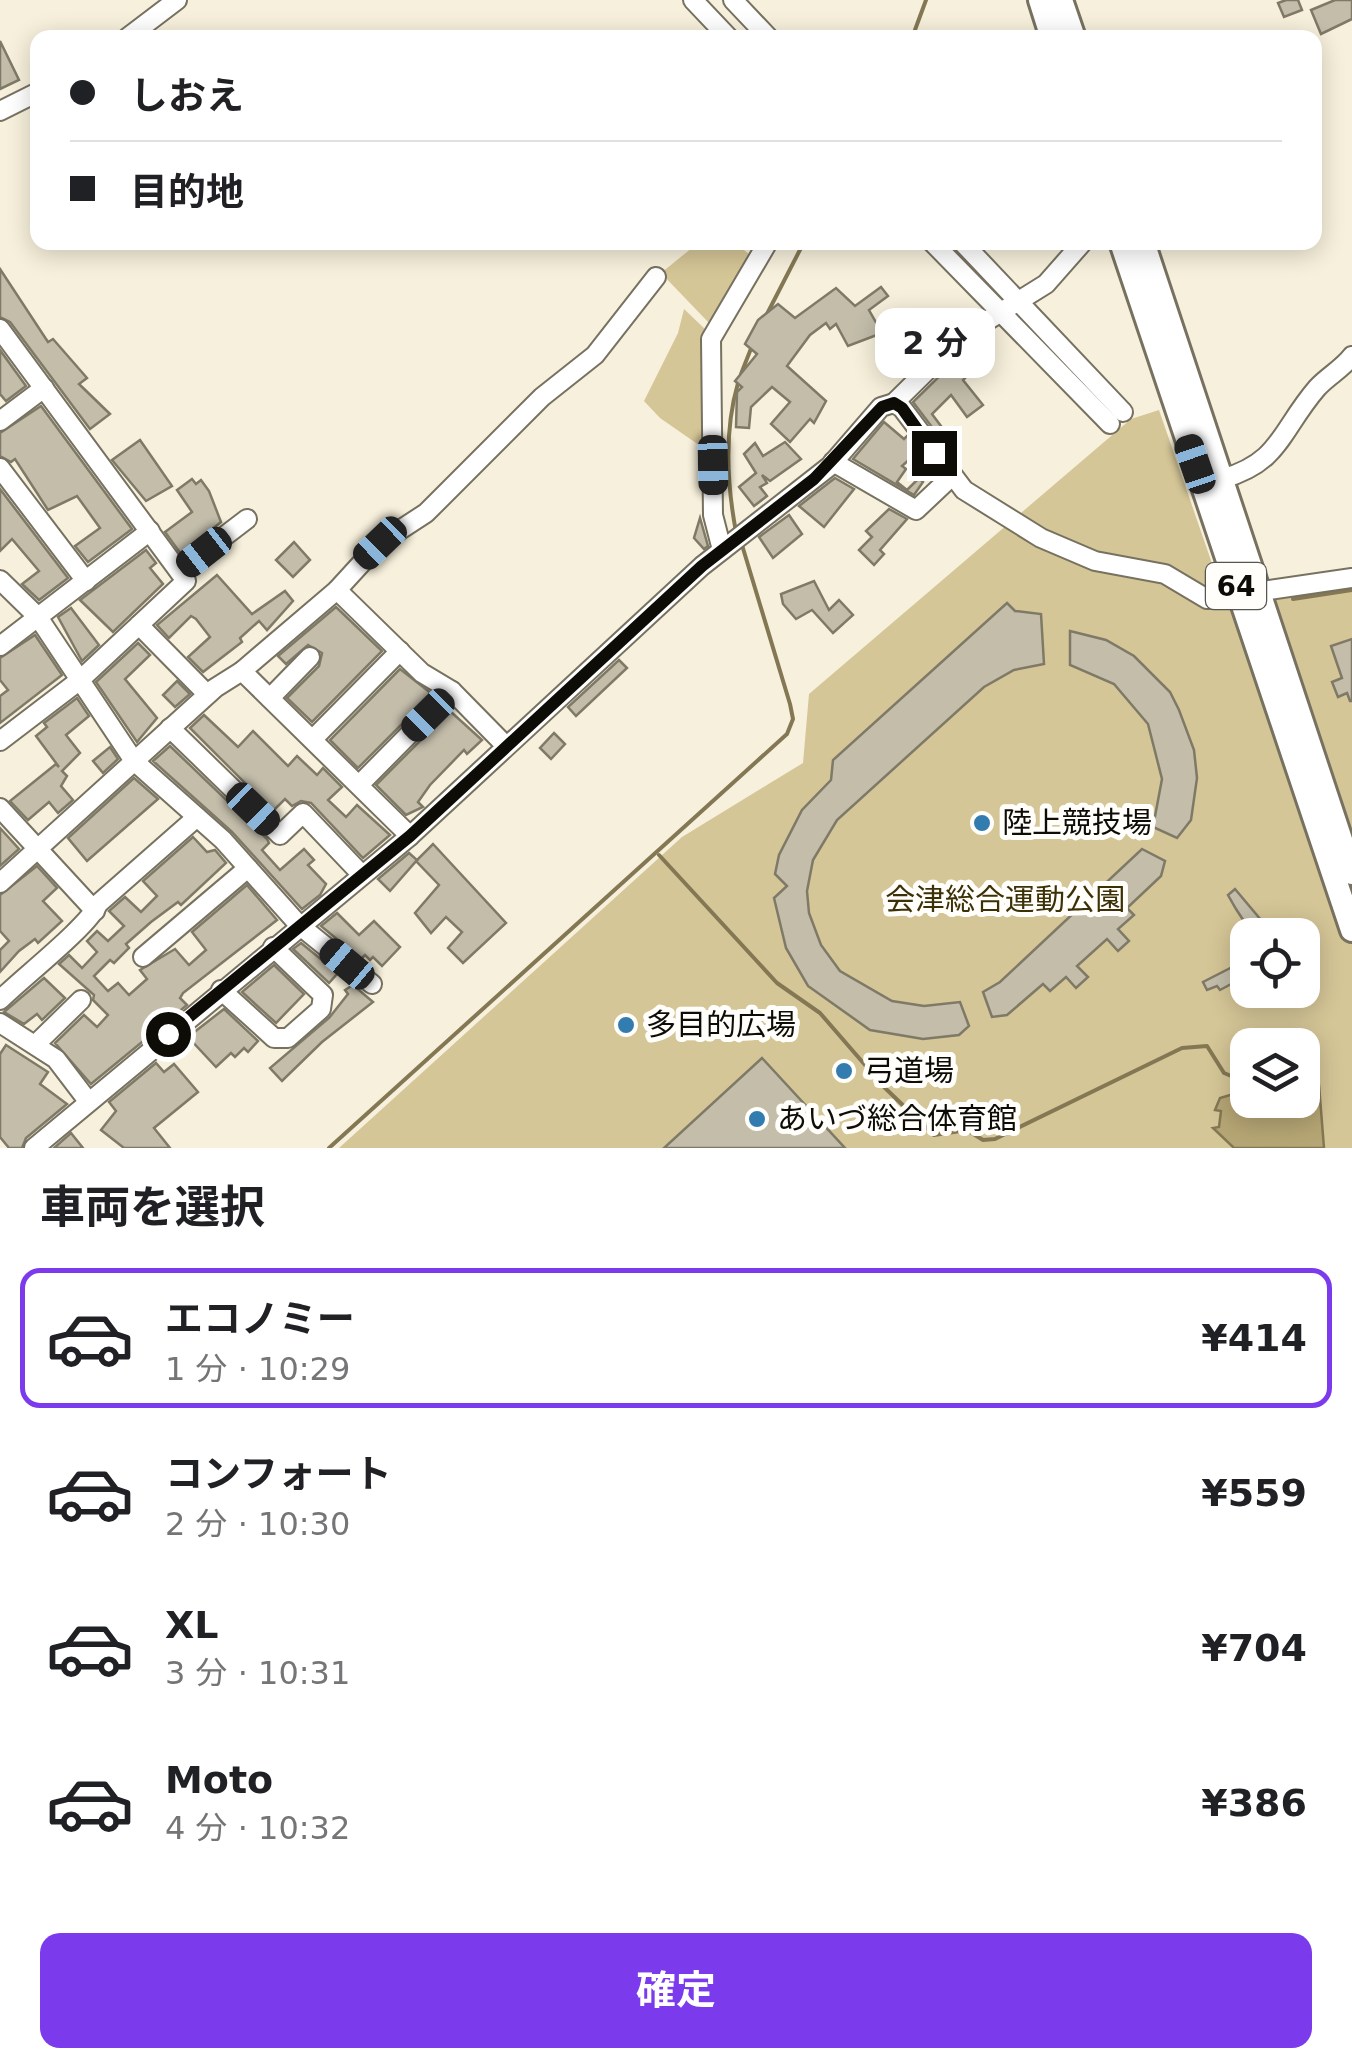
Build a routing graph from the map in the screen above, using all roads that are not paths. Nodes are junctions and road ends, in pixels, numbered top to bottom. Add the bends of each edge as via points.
1 (178, 0) edge
2 (692, 0) edge
3 (733, 0) edge
4 (1040, 0) edge
5 (1061, 0) edge
6 (138, 30) edge
7 (720, 30) edge
8 (762, 30) edge
9 (1049, 30) edge
10 (1071, 30) edge
11 (30, 96) edge
12 (0, 111) edge
13 (763, 250) edge
14 (940, 250) edge
15 (970, 250) edge
16 (1076, 250) edge
17 (1124, 250) edge
18 (1146, 250) edge
19 (656, 277) dead end
20 (1022, 301) junction
21 (998, 312) junction
22 (0, 329) edge
23 (1351, 358) edge
24 (44, 388) junction
25 (894, 403) junction
26 (0, 421) edge
27 (833, 462) junction
28 (0, 468) edge
29 (951, 477) junction
30 (1222, 479) junction
31 (248, 519) dead end
32 (150, 531) junction
33 (722, 550) junction
34 (179, 571) junction
35 (1352, 578) edge
36 (0, 580) edge
37 (86, 582) junction
38 (337, 590) junction
39 (1249, 592) junction
40 (38, 617) junction
41 (139, 625) junction
42 (0, 646) edge
43 (400, 651) junction
44 (310, 657) dead end
45 (242, 671) junction
46 (80, 680) junction
47 (452, 692) junction
48 (207, 694) junction
49 (270, 698) junction
50 (170, 728) junction
51 (313, 739) junction
52 (0, 741) edge
53 (506, 746) junction
54 (134, 761) junction
55 (359, 785) junction
56 (0, 808) edge
57 (197, 818) junction
58 (410, 836) junction
59 (36, 850) junction
60 (248, 868) junction
61 (1352, 873) edge
62 (362, 875) junction
63 (0, 884) edge
64 (94, 911) junction
65 (299, 925) junction
66 (1352, 930) edge
67 (273, 947) junction
68 (143, 957) dead end
69 (372, 984) dead end
70 (221, 990) junction
71 (0, 1000) edge
72 (81, 1000) dead end
73 (0, 1023) edge
74 (36, 1044) junction
75 (88, 1101) junction
76 (34, 1148) edge

1 - 6 street
2 - 7 street
3 - 8 street
4 - 9 main road
5 - 10 main road
11 - 12 street
13 - 33 street via 710,339 713,514
14 - 21 street
15 - 20 street
16 - 20 street
17 - 39 main road, 64
18 - 30 main road, 64
19 - 38 street via 595,355 542,397 426,513 380,543
20 - 21 street
20 - 21 street via 1116,418
21 - 25 street via 950,346
22 - 24 street
23 - 30 street via 1319,385 1270,456
24 - 26 street
24 - 32 street
25 - 27 street via 882,407
25 - 29 street
27 - 29 street via 916,510
27 - 33 street
28 - 37 street
29 - 39 street via 1041,538 1095,562 1164,574 1207,599
30 - 39 main road, 64
31 - 34 street
32 - 34 street
32 - 37 street
33 - 53 street
34 - 41 street via 186,581
35 - 39 street
36 - 40 street
37 - 40 street
38 - 43 street
38 - 45 street
39 - 61 main road, 64
39 - 66 main road, 64
40 - 42 street
40 - 46 street
41 - 46 street
41 - 48 street
43 - 47 street
43 - 51 street
44 - 49 street
45 - 48 street
45 - 49 street
46 - 52 street
46 - 54 street
47 - 53 street
47 - 55 street
48 - 50 street
49 - 51 street
50 - 54 street
50 - 62 street via 280,836 302,814
51 - 55 street
53 - 58 street
54 - 57 street
54 - 59 street
55 - 58 street
56 - 59 street
57 - 60 street
57 - 64 street
58 - 62 street
59 - 63 street
59 - 64 street
60 - 65 street
60 - 68 street
62 - 65 street
64 - 71 street
65 - 67 street
65 - 69 street
67 - 70 street
67 - 70 street via 323,995 324,1003 288,1038 274,1038
70 - 75 street
72 - 74 street
73 - 74 street
74 - 75 street
75 - 76 street

